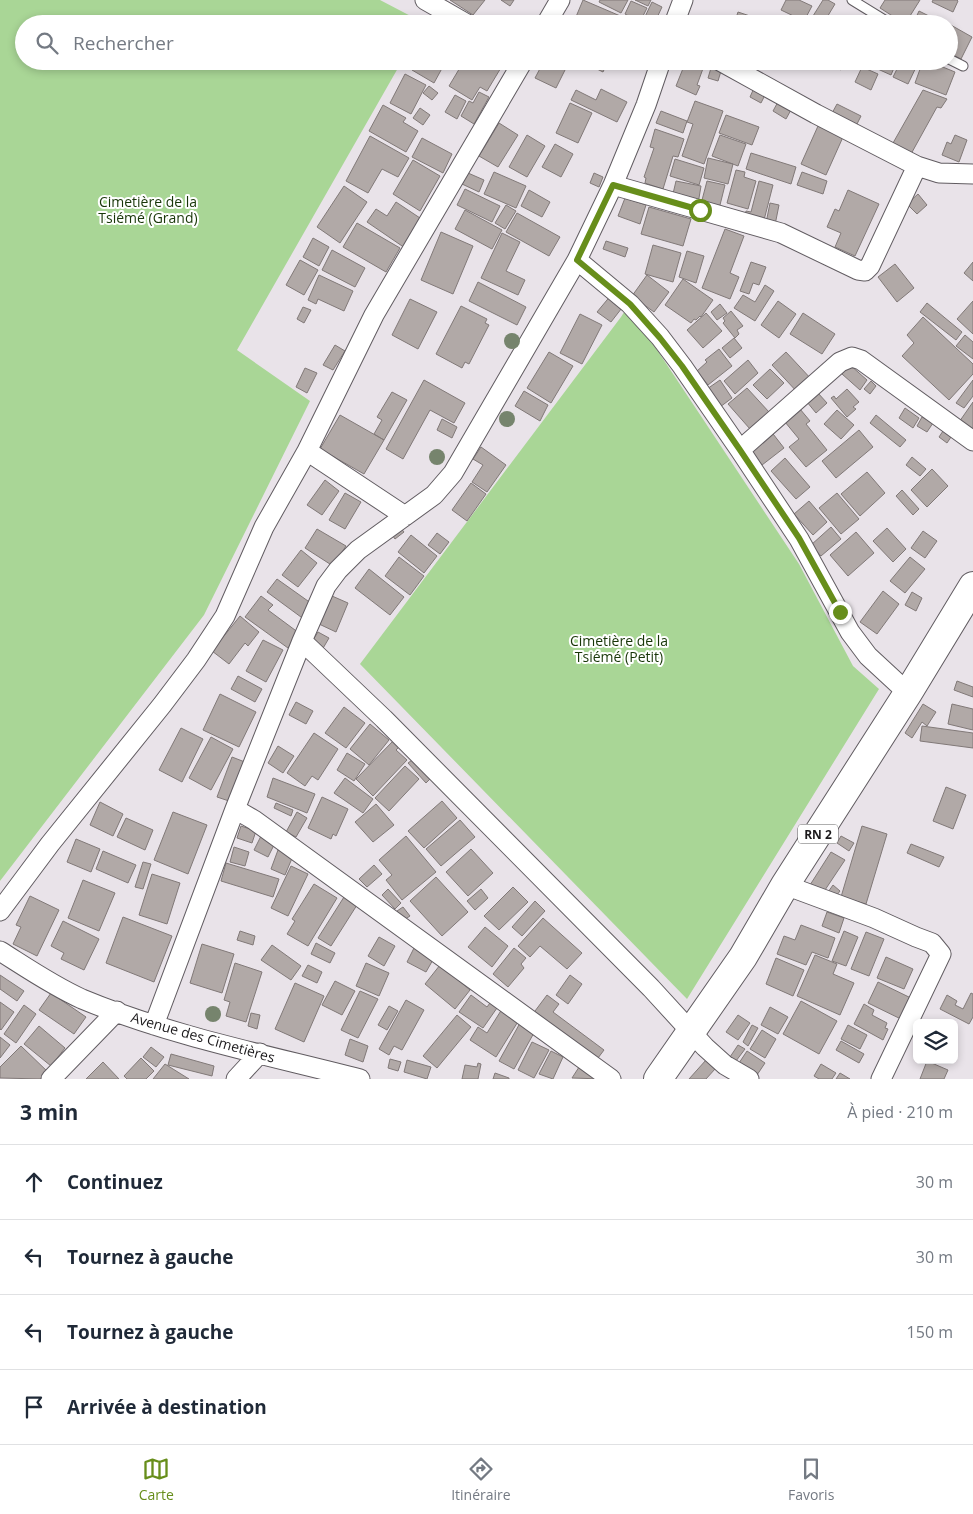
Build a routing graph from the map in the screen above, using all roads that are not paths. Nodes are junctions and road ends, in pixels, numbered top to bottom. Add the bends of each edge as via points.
1 (425, 0) edge
2 (560, 0) edge
3 (683, 0) edge
4 (852, 0) edge
5 (451, 15) edge
6 (551, 15) edge
7 (677, 15) edge
8 (876, 15) edge
9 (958, 64) edge
10 (962, 66) dead end
11 (518, 70) edge
12 (658, 70) edge
13 (736, 70) edge
14 (918, 166) junction
15 (973, 174) edge
16 (613, 185) junction
17 (577, 260) junction
18 (973, 441) edge
19 (307, 450) junction
20 (740, 450) junction
21 (405, 516) junction
22 (973, 586) edge
23 (302, 641) junction
24 (908, 693) junction
25 (235, 809) junction
26 (785, 885) junction
27 (0, 911) edge
28 (0, 951) edge
29 (117, 1011) junction
30 (154, 1025) junction
31 (691, 1033) junction
32 (260, 1053) junction
33 (51, 1079) edge
34 (236, 1079) edge
35 (360, 1079) edge
36 (611, 1079) edge
37 (658, 1079) edge
38 (749, 1079) edge
39 (881, 1079) edge

1 - 5 street
2 - 6 street
3 - 7 street
4 - 8 lane
9 - 10 lane
11 - 19 street via 374,315
12 - 16 street
13 - 14 street
14 - 15 street via 939,173
14 - 16 street via 865,271 781,234
16 - 17 street
17 - 20 street via 630,304 660,338
17 - 21 street via 453,473 434,495
18 - 20 street via 852,357 840,362
19 - 21 street
19 - 27 street via 264,527 224,616 196,660
20 - 24 street via 799,538 850,632 868,656
21 - 23 street via 358,550 338,570 326,586
22 - 24 highway, RN 2
23 - 25 street
23 - 31 street via 664,1000
24 - 26 highway, RN 2
25 - 30 street
25 - 36 street
26 - 31 highway, RN 2 via 743,957
26 - 39 street via 932,943 941,954
28 - 29 street, Avenue des Cimetières via 63,989
29 - 30 street, Avenue des Cimetières
29 - 33 street
30 - 32 street, Avenue des Cimetières
31 - 37 highway, RN 2
31 - 38 street via 715,1057
32 - 34 street
32 - 35 street, Avenue des Cimetières

